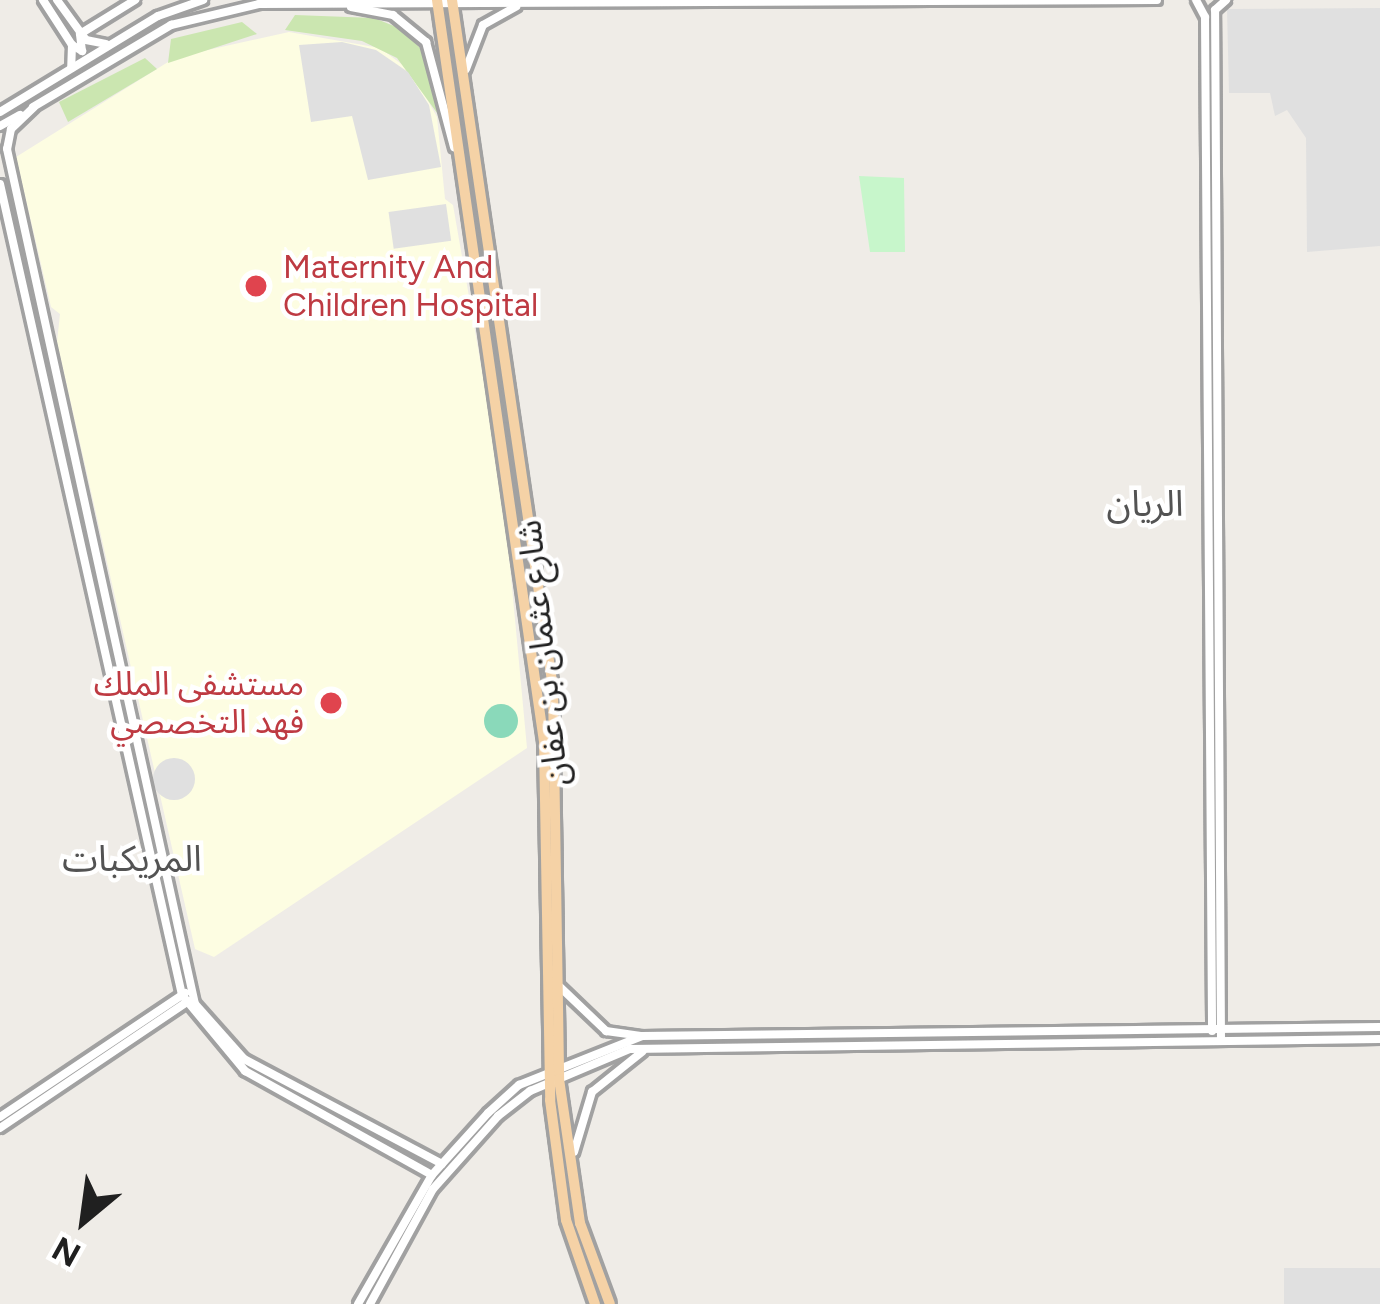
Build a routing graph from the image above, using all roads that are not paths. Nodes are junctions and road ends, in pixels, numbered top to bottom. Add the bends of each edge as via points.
1 (43, 0) edge
2 (57, 0) edge
3 (135, 0) edge
4 (203, 0) edge
5 (273, 0) edge
6 (437, 0) edge
7 (452, 0) edge
8 (1157, 0) edge
9 (1196, 0) edge
10 (1226, 0) edge
11 (320, 3) junction
12 (537, 3) junction
13 (259, 4) junction
14 (80, 34) junction
15 (108, 44) junction
16 (72, 45) junction
17 (71, 68) junction
18 (34, 106) junction
19 (0, 112) edge
20 (0, 126) edge
21 (3, 145) edge
22 (456, 153) junction
23 (474, 166) junction
24 (0, 184) edge
25 (159, 886) junction
26 (174, 909) junction
27 (557, 982) junction
28 (188, 996) junction
29 (1380, 1027) edge
30 (1216, 1028) junction
31 (642, 1036) junction
32 (1380, 1039) edge
33 (1217, 1040) junction
34 (662, 1045) junction
35 (554, 1076) junction
36 (0, 1118) edge
37 (0, 1128) edge
38 (442, 1164) junction
39 (432, 1174) junction
40 (575, 1190) junction
41 (565, 1209) junction
42 (593, 1265) junction
43 (358, 1304) edge
44 (370, 1304) edge
45 (595, 1304) edge
46 (610, 1304) edge

1 - 16 street
2 - 14 street
3 - 14 street
4 - 15 street
5 - 13 street
6 - 7 street
6 - 11 street
6 - 22 main road, شارع عثمان بن عفان
7 - 12 street
7 - 23 main road, شارع عثمان بن عفان
8 - 12 street
9 - 30 street via 1205,8
10 - 30 street via 1215,10
11 - 13 street
11 - 22 street via 369,9 412,26 435,58
12 - 23 street via 495,16 468,52
13 - 18 street via 171,25
14 - 15 street
14 - 16 street via 84,48
15 - 17 street
16 - 17 street
17 - 19 street
18 - 20 street
18 - 21 street
21 - 26 street
22 - 35 main road, شارع عثمان بن عفان via 544,742
23 - 27 main road, شارع عثمان بن عفان via 553,688
24 - 25 street
25 - 26 street
25 - 28 street
26 - 28 street
27 - 31 street via 606,1031
27 - 35 main road, شارع عثمان بن عفان
28 - 36 street
28 - 37 street
28 - 38 street via 244,1059
28 - 39 street via 245,1071
29 - 30 street
30 - 31 street
30 - 33 street
31 - 35 street
32 - 33 street
33 - 34 street
34 - 35 street
34 - 40 street via 618,1065 592,1092 577,1127
35 - 38 street via 509,1093
35 - 40 main road, شارع عثمان بن عفان
35 - 41 main road, شارع عثمان بن عفان
35 - 44 street via 507,1108 433,1189
38 - 39 street
39 - 43 street
40 - 42 main road, شارع عثمان بن عفان
41 - 42 main road
41 - 45 main road, شارع عثمان بن عفان
42 - 46 main road, شارع عثمان بن عفان

